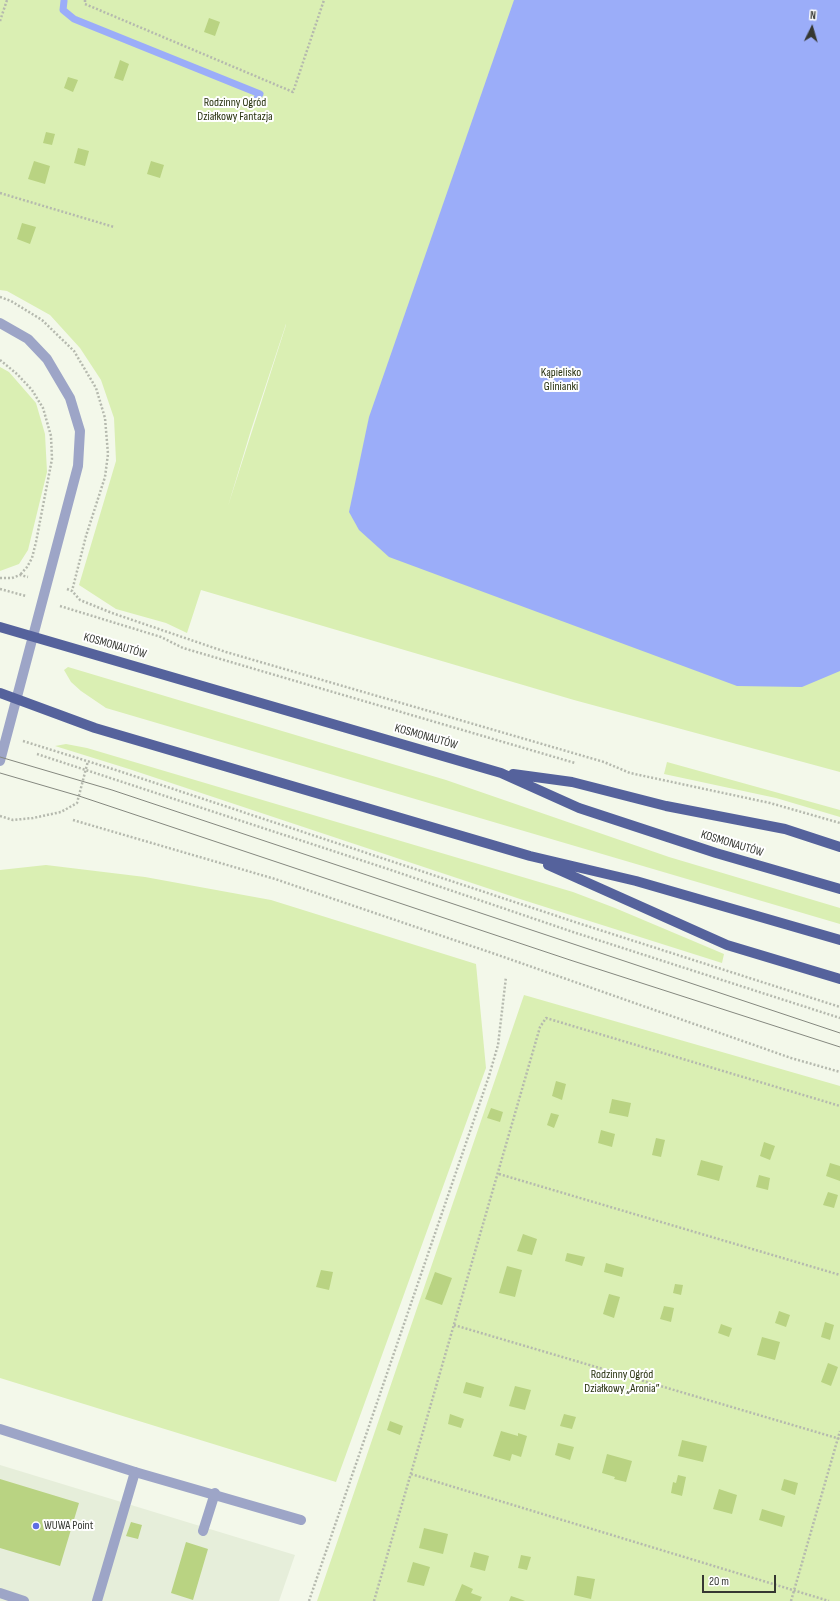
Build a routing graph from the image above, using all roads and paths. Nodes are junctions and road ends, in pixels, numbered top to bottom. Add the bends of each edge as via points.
1 (7, 0) edge
2 (85, 0) edge
3 (324, 0) edge
4 (0, 21) edge
5 (0, 193) edge
6 (114, 227) dead end
7 (0, 323) edge
8 (0, 360) edge
9 (20, 575) junction
10 (28, 577) dead end
11 (0, 578) edge
12 (0, 589) edge
13 (67, 589) dead end
14 (11, 591) dead end
15 (68, 609) dead end
16 (0, 627) edge
17 (33, 636) junction
18 (0, 693) edge
19 (17, 698) junction
20 (44, 748) dead end
21 (37, 754) dead end
22 (0, 761) edge
23 (88, 761) junction
24 (577, 763) dead end
25 (86, 769) junction
26 (501, 773) junction
27 (0, 816) edge
28 (73, 820) dead end
29 (840, 823) edge
30 (840, 847) edge
31 (530, 856) junction
32 (840, 889) edge
33 (840, 940) edge
34 (506, 976) dead end
35 (840, 979) edge
36 (840, 1007) edge
37 (840, 1018) edge
38 (840, 1072) edge
39 (840, 1106) edge
40 (499, 1174) junction
41 (840, 1275) edge
42 (454, 1325) junction
43 (0, 1429) edge
44 (840, 1431) edge
45 (839, 1438) edge
46 (135, 1472) junction
47 (411, 1474) junction
48 (215, 1493) junction
49 (301, 1520) dead end
50 (203, 1531) dead end
51 (794, 1590) junction
52 (0, 1593) edge
53 (24, 1601) edge
54 (97, 1601) edge
55 (309, 1601) edge
56 (374, 1601) edge
57 (791, 1601) edge
58 (829, 1601) edge

1 - 4 path
2 - 3 path via 85,4 293,92
5 - 6 path
7 - 17 street via 28,338 47,359 70,398 80,431 78,466
8 - 9 path via 32,390 44,408 51,436 52,459 36,542 32,558
9 - 10 path
9 - 11 path
12 - 14 path
13 - 29 path via 87,603 219,650 604,762 630,773 770,803
15 - 24 path via 161,637 183,648
16 - 17 main road, KOSMONAUTÓW
17 - 19 street
17 - 26 main road, KOSMONAUTÓW
18 - 19 main road
19 - 22 street
19 - 31 main road via 95,728
20 - 23 path
21 - 25 path
23 - 25 path
23 - 36 path
25 - 27 path via 77,803 60,812 33,818 13,820
25 - 37 path via 572,932
26 - 30 main road via 572,782 666,806 785,829
26 - 32 main road, KOSMONAUTÓW via 594,813 716,853
28 - 38 path via 275,879 791,1058
31 - 33 main road via 636,881
31 - 35 main road via 727,945
34 - 55 path via 498,1046 489,1076
39 - 40 path via 546,1018 540,1027
40 - 41 path
40 - 42 path
42 - 45 path
42 - 47 path
43 - 46 street
44 - 45 path
45 - 51 path
46 - 48 street
46 - 54 street
47 - 51 path
47 - 56 path
48 - 49 street
48 - 50 street
51 - 57 path
51 - 58 path
52 - 53 street

